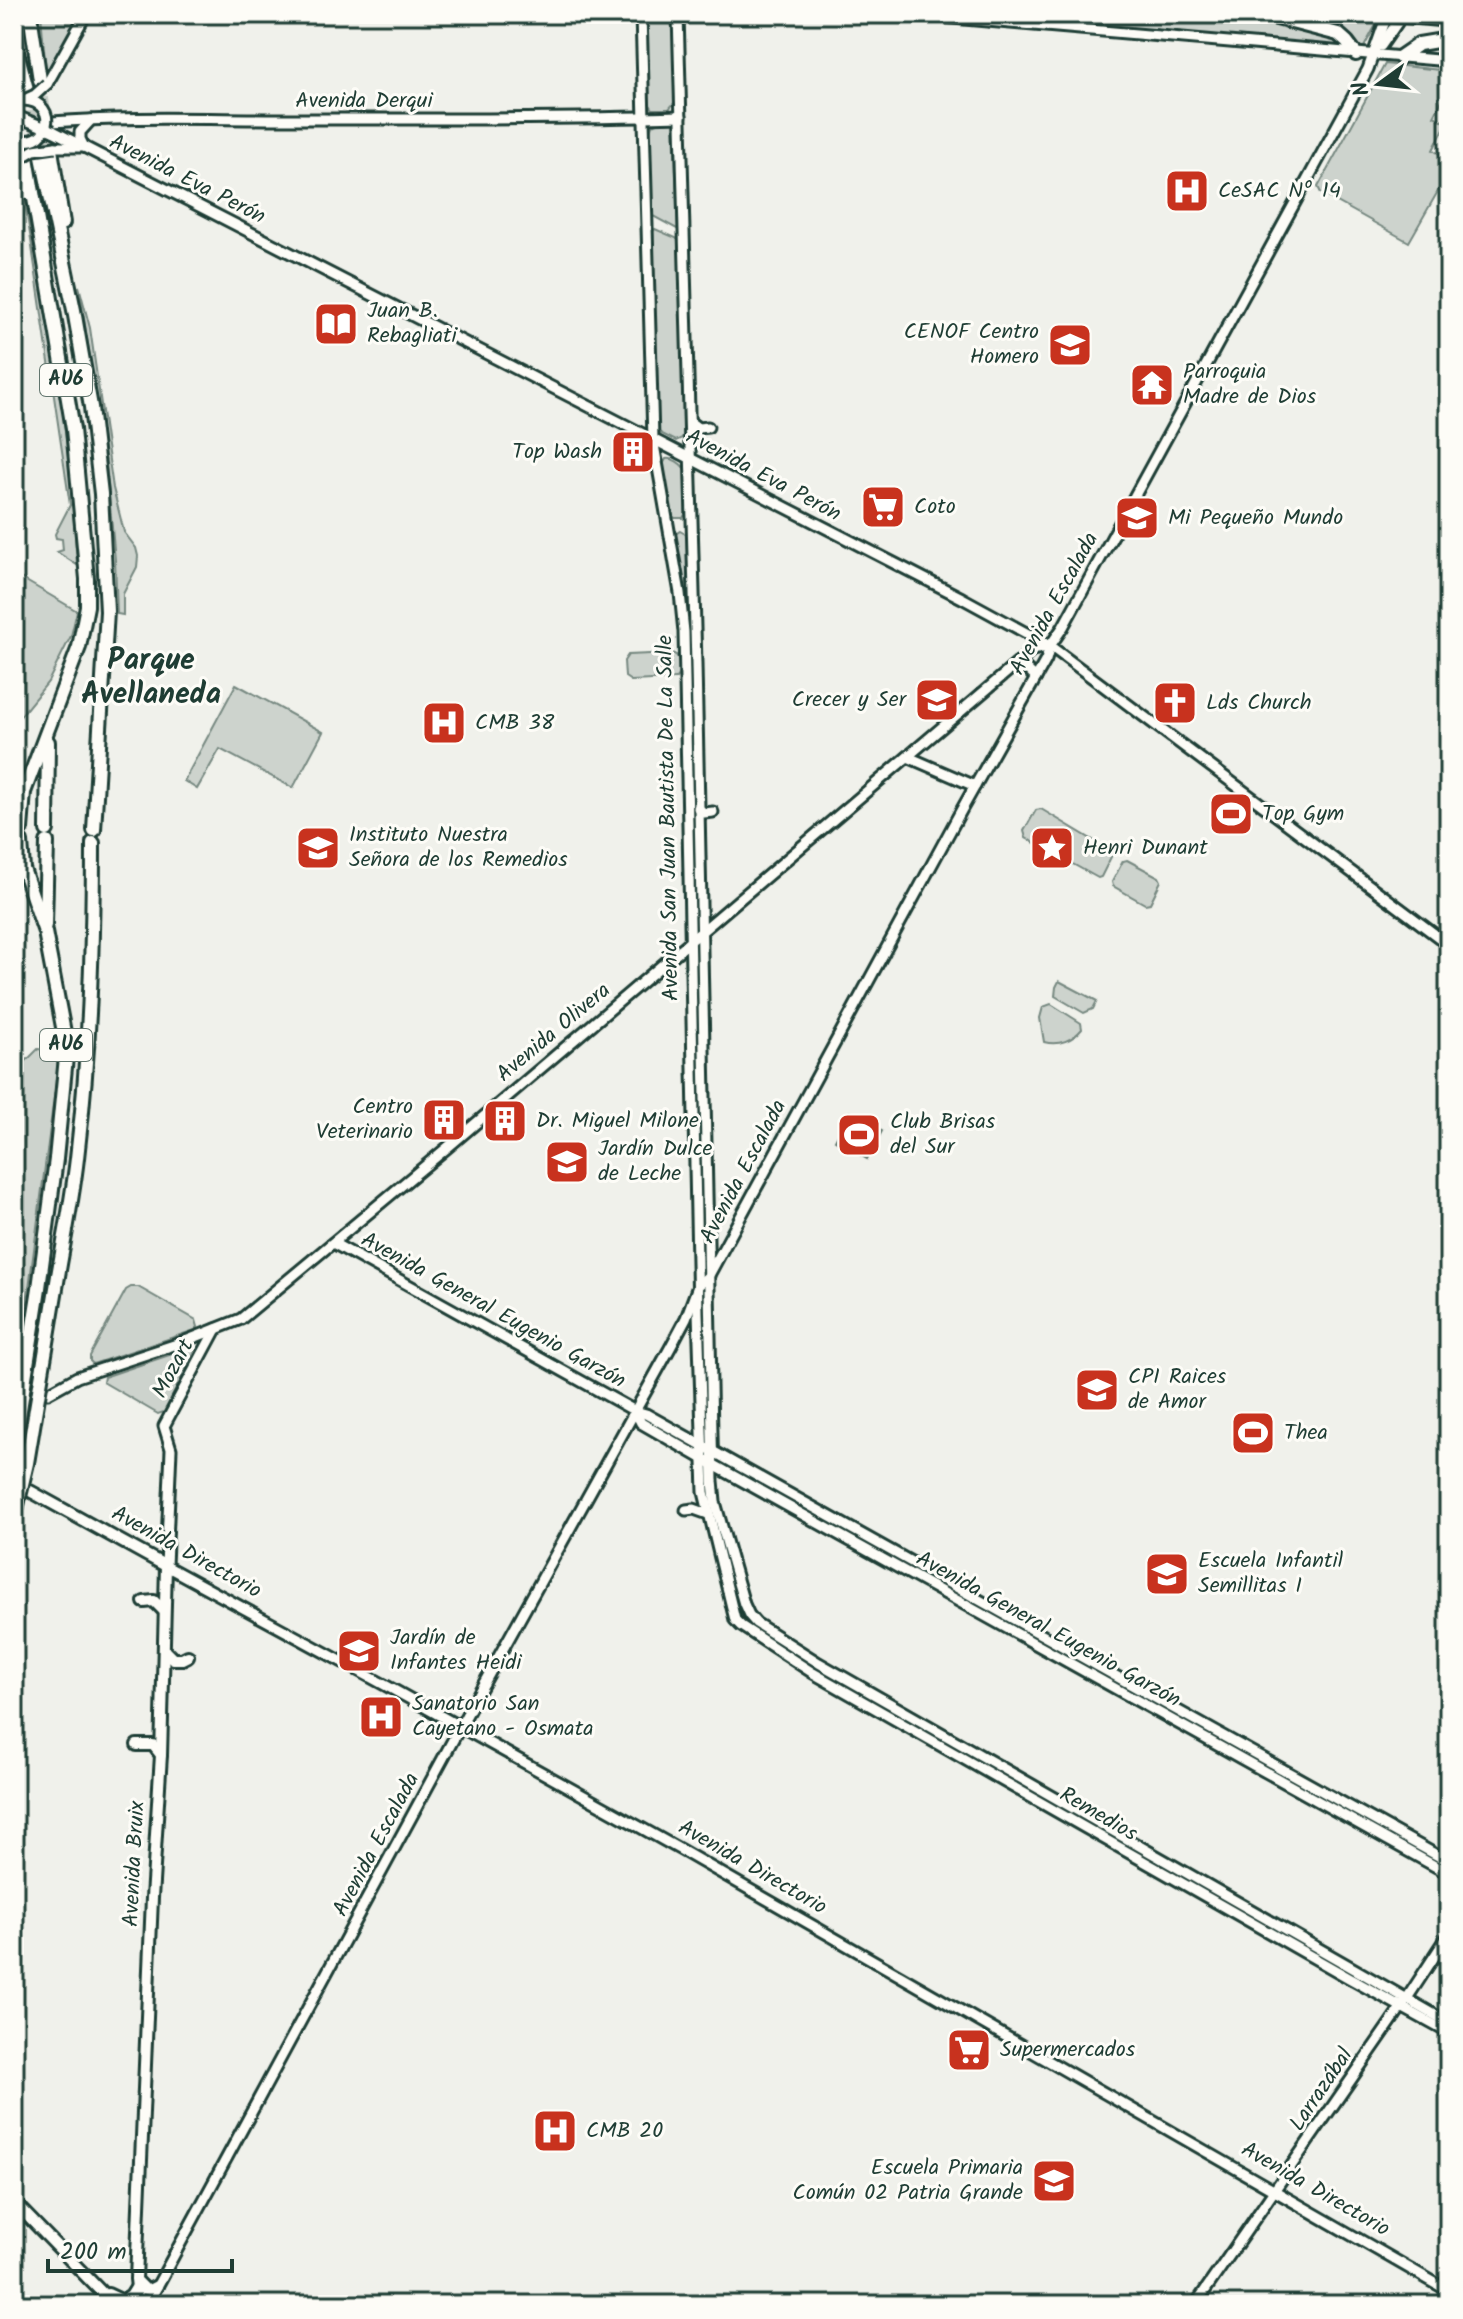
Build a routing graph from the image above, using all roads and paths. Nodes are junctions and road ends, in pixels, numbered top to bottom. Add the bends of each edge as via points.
1 (30, 14) edge
2 (37, 14) edge
3 (86, 14) edge
4 (641, 14) edge
5 (678, 14) edge
6 (906, 14) edge
7 (1261, 14) edge
8 (1382, 18) edge
9 (1449, 20) edge
10 (1397, 23) dead end
11 (1449, 39) edge
12 (14, 41) edge
13 (1356, 54) junction
14 (1374, 56) junction
15 (1400, 57) junction
16 (38, 59) junction
17 (1449, 61) edge
18 (44, 82) junction
19 (22, 99) edge
20 (42, 108) junction
21 (14, 115) edge
22 (681, 116) junction
23 (643, 117) junction
24 (92, 120) junction
25 (49, 126) junction
26 (14, 137) edge
27 (28, 141) junction
28 (84, 147) junction
29 (49, 149) junction
30 (19, 160) edge
31 (690, 422) junction
32 (708, 427) dead end
33 (653, 439) junction
34 (691, 459) junction
35 (1050, 646) junction
36 (1019, 662) junction
37 (1036, 678) junction
38 (48, 730) junction
39 (908, 757) junction
40 (975, 786) junction
41 (698, 808) junction
42 (713, 812) dead end
43 (701, 931) junction
44 (45, 932) junction
45 (690, 941) junction
46 (1449, 945) edge
47 (708, 1239) junction
48 (726, 1242) junction
49 (333, 1243) junction
50 (709, 1275) junction
51 (698, 1286) junction
52 (216, 1329) junction
53 (48, 1393) dead end
54 (635, 1411) junction
55 (164, 1426) joint
56 (702, 1445) junction
57 (14, 1448) edge
58 (712, 1451) junction
59 (703, 1458) junction
60 (712, 1464) junction
61 (30, 1491) dead end
62 (686, 1510) dead end
63 (708, 1514) junction
64 (14, 1518) edge
65 (166, 1566) junction
66 (144, 1602) dead end
67 (744, 1604) joint
68 (164, 1611) junction
69 (735, 1620) joint
70 (164, 1645) junction
71 (188, 1656) dead end
72 (461, 1727) junction
73 (137, 1745) dead end
74 (161, 1755) junction
75 (1449, 1862) edge
76 (1449, 1874) edge
77 (1449, 1934) edge
78 (1404, 2002) junction
79 (1449, 2023) edge
80 (1449, 2033) edge
81 (1275, 2190) junction
82 (14, 2202) edge
83 (136, 2282) junction
84 (157, 2286) junction
85 (101, 2290) junction
86 (1449, 2291) edge
87 (114, 2305) edge
88 (139, 2305) edge
89 (147, 2305) edge
90 (1195, 2305) edge

1 - 16 highway
2 - 16 highway
3 - 18 street
4 - 23 street, Avenida San Juan Bautista De La Salle
5 - 22 street, Avenida San Juan Bautista De La Salle
6 - 13 street
7 - 13 highway via 1338,34
8 - 9 highway, bridge
8 - 14 street, Avenida Escalada
10 - 14 street, Avenida Escalada
11 - 15 highway via 1419,44
12 - 19 highway
13 - 14 street
14 - 15 street
14 - 35 street, Avenida Escalada
15 - 17 street
16 - 18 highway
18 - 19 street, bridge via 35,95
18 - 20 street, bridge
19 - 20 street, bridge
20 - 25 street, bridge
21 - 25 street, Avenida Eva Perón, bridge
22 - 23 street, Avenida Derqui
22 - 31 street, Avenida San Juan Bautista De La Salle
23 - 24 street, Avenida Derqui
23 - 33 street, Avenida San Juan Bautista De La Salle
24 - 25 street, Avenida Derqui
24 - 28 street via 80,132
25 - 27 street, bridge
25 - 28 street, Avenida Eva Perón
26 - 27 street, bridge
27 - 30 street
28 - 29 street
28 - 33 street, Avenida Eva Perón
29 - 30 street, bridge via 34,150
29 - 64 highway, AU6, bridge via 91,407 107,611 91,999 78,1151
30 - 38 highway, AU6 via 44,253 73,429 87,579 79,647
31 - 32 street
31 - 34 street, Avenida San Juan Bautista De La Salle
33 - 34 street, Avenida Eva Perón
33 - 45 street, Avenida San Juan Bautista De La Salle via 684,632
34 - 35 street, Avenida Eva Perón
34 - 41 street, Avenida San Juan Bautista De La Salle
35 - 36 street, Avenida Olivera via 1033,650
35 - 37 street, Avenida Escalada
35 - 46 street, Avenida Eva Perón
36 - 37 street
36 - 39 street, Avenida Olivera
37 - 40 street, Avenida Escalada
38 - 44 highway, AU6
38 - 44 highway, AU6 via 24,792 21,836 23,869
39 - 40 street
39 - 43 street, Avenida Olivera
40 - 48 street, Avenida Escalada
41 - 42 street
41 - 43 street, Avenida San Juan Bautista De La Salle
43 - 45 street, Avenida Olivera
43 - 47 street, Avenida San Juan Bautista De La Salle
44 - 57 highway, AU6, bridge via 66,1057
45 - 49 street, Avenida Olivera
45 - 51 street, Avenida San Juan Bautista De La Salle
47 - 48 street via 715,1245
47 - 50 street, Avenida San Juan Bautista De La Salle
48 - 50 street, Avenida Escalada
49 - 52 street, Avenida Olivera via 241,1319
49 - 54 street, Avenida General Eugenio Garzón
50 - 51 street, Avenida Escalada
50 - 58 street, Avenida San Juan Bautista De La Salle
51 - 54 street, Avenida Escalada
51 - 56 street, Avenida San Juan Bautista De La Salle
52 - 53 street, Avenida Olivera via 77,1377
52 - 55 street, Mozart
54 - 56 street, Avenida General Eugenio Garzón
54 - 59 street, Avenida General Eugenio Garzón via 641,1423
54 - 72 street, Avenida Escalada
55 - 65 street, Avenida Bruix via 171,1449
56 - 58 street, Avenida General Eugenio Garzón
56 - 59 street, Avenida San Juan Bautista De La Salle
58 - 60 street, Avenida San Juan Bautista De La Salle
58 - 75 street, Avenida General Eugenio Garzón
59 - 60 street, Avenida General Eugenio Garzón
59 - 63 street, Avenida San Juan Bautista De La Salle
60 - 67 street, Avenida San Juan Bautista De La Salle via 715,1502
60 - 76 street, Avenida General Eugenio Garzón
61 - 65 main road, Avenida Directorio
62 - 63 street
63 - 69 street, Avenida San Juan Bautista De La Salle
65 - 68 main road, Avenida Bruix
65 - 72 street, Avenida Directorio
66 - 68 main road via 154,1601
67 - 78 street, Remedios via 756,1623 819,1663
68 - 70 main road, Avenida Bruix
69 - 78 street, Remedios via 813,1673 1349,1978
70 - 71 main road via 173,1659
70 - 74 main road, Avenida Bruix
72 - 81 street, Avenida Directorio
72 - 84 street, Avenida Escalada
73 - 74 main road via 153,1745
74 - 83 main road, Avenida Bruix
77 - 78 street, Larrazábal
78 - 79 street, Remedios
78 - 80 street, Remedios
78 - 81 street, Larrazábal
81 - 86 street, Avenida Directorio
81 - 90 street, Larrazábal
82 - 85 main road
83 - 84 main road via 149,2290
83 - 85 main road via 123,2301
83 - 88 main road, Avenida Bruix
84 - 89 street, Avenida Escalada
85 - 87 main road

